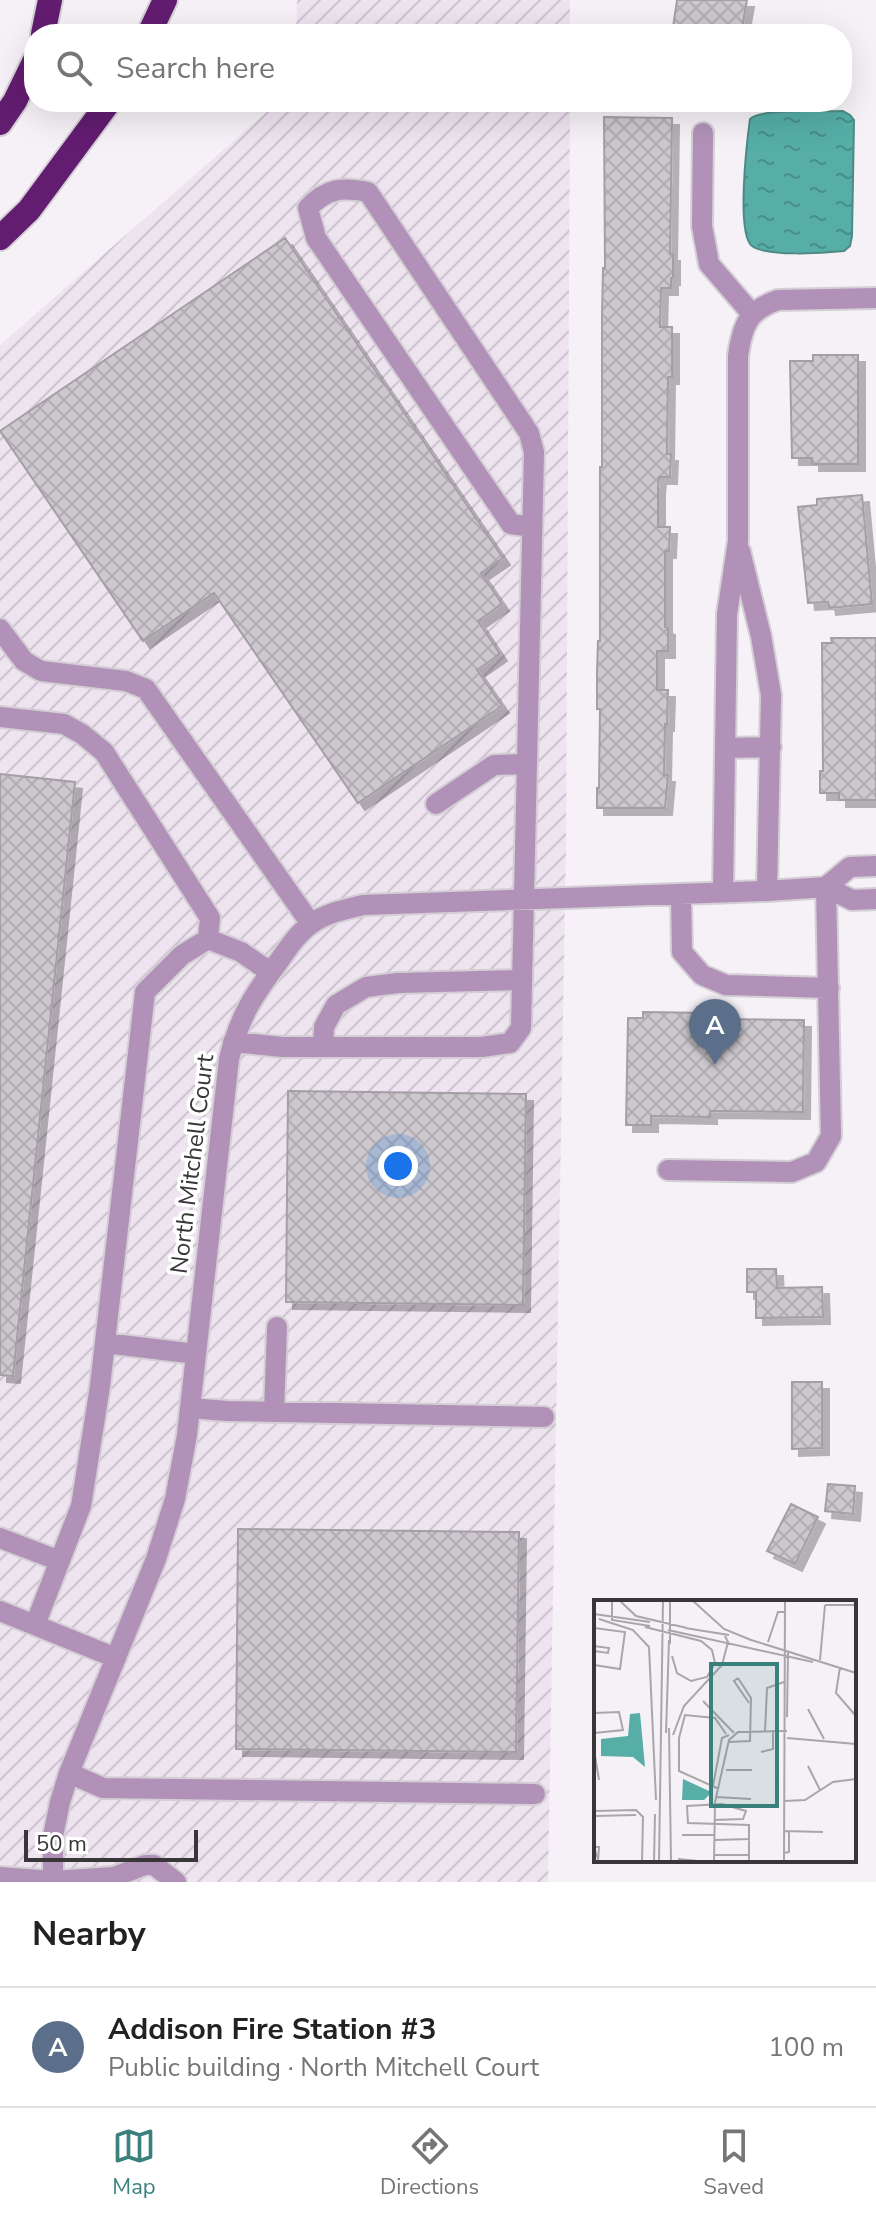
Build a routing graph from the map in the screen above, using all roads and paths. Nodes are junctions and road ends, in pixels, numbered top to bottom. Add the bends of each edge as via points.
1 (50, 0) edge
2 (165, 0) edge
3 (45, 24) edge
4 (154, 24) edge
5 (24, 83) edge
6 (102, 112) edge
7 (0, 123) edge
8 (703, 133) dead end
9 (0, 238) edge
10 (876, 298) edge
11 (752, 314) junction
12 (532, 527) junction
13 (738, 541) junction
14 (0, 629) edge
15 (0, 717) edge
16 (771, 747) junction
17 (725, 748) junction
18 (526, 764) junction
19 (436, 804) dead end
20 (876, 866) edge
21 (826, 887) junction
22 (767, 891) junction
23 (723, 893) junction
24 (681, 894) junction
25 (876, 899) edge
26 (523, 900) junction
27 (311, 924) junction
28 (208, 939) junction
29 (270, 972) junction
30 (522, 980) junction
31 (829, 988) junction
32 (233, 1042) junction
33 (323, 1047) junction
34 (668, 1170) dead end
35 (277, 1327) dead end
36 (105, 1343) junction
37 (196, 1354) junction
38 (190, 1408) junction
39 (274, 1412) junction
40 (544, 1417) dead end
41 (0, 1538) edge
42 (60, 1561) junction
43 (0, 1611) edge
44 (35, 1625) junction
45 (116, 1658) junction
46 (69, 1773) junction
47 (535, 1794) dead end
48 (0, 1877) edge
49 (114, 1880) edge
50 (53, 1882) edge
51 (176, 1882) edge

1 - 3 highway
2 - 4 highway
5 - 7 highway
6 - 9 highway via 29,210
8 - 11 street via 702,226 709,264
10 - 11 street via 778,300
11 - 13 street via 744,325 738,356
12 - 12 street via 511,524 316,238 308,208 320,195 347,188 368,192 529,433 534,452
12 - 18 street
13 - 16 street via 771,695
13 - 17 street via 727,614
14 - 27 street via 24,661 41,671 126,681 146,689
15 - 28 street via 64,724 104,752 210,918
16 - 17 street
16 - 22 street
17 - 23 street
18 - 19 street via 494,765
18 - 26 street
20 - 21 street, North Mitchell Court via 850,867
21 - 22 street, North Mitchell Court
21 - 25 street, North Mitchell Court via 852,900
21 - 31 street
22 - 23 street, North Mitchell Court
23 - 24 street, North Mitchell Court
24 - 26 street, North Mitchell Court
24 - 31 street via 682,952 702,975 726,985
26 - 27 street, North Mitchell Court via 363,905
26 - 30 street
27 - 29 street, North Mitchell Court
28 - 29 street via 241,952
28 - 36 street via 182,955 145,992
29 - 32 street, North Mitchell Court via 243,1014
30 - 33 street via 366,987 336,1005 324,1027
30 - 33 street via 521,1028 510,1043
31 - 34 street via 831,1136 816,1162 792,1172
32 - 33 street
32 - 37 street, North Mitchell Court
35 - 39 street
36 - 37 street
36 - 42 street via 81,1506
37 - 38 street, North Mitchell Court
38 - 39 street
38 - 45 street, North Mitchell Court via 175,1499
39 - 40 street
41 - 42 street
42 - 44 street
43 - 44 street
44 - 45 street
45 - 46 street, North Mitchell Court
46 - 47 street via 103,1788
46 - 50 street, North Mitchell Court via 53,1836
48 - 50 street
49 - 50 street
49 - 51 street via 154,1865

